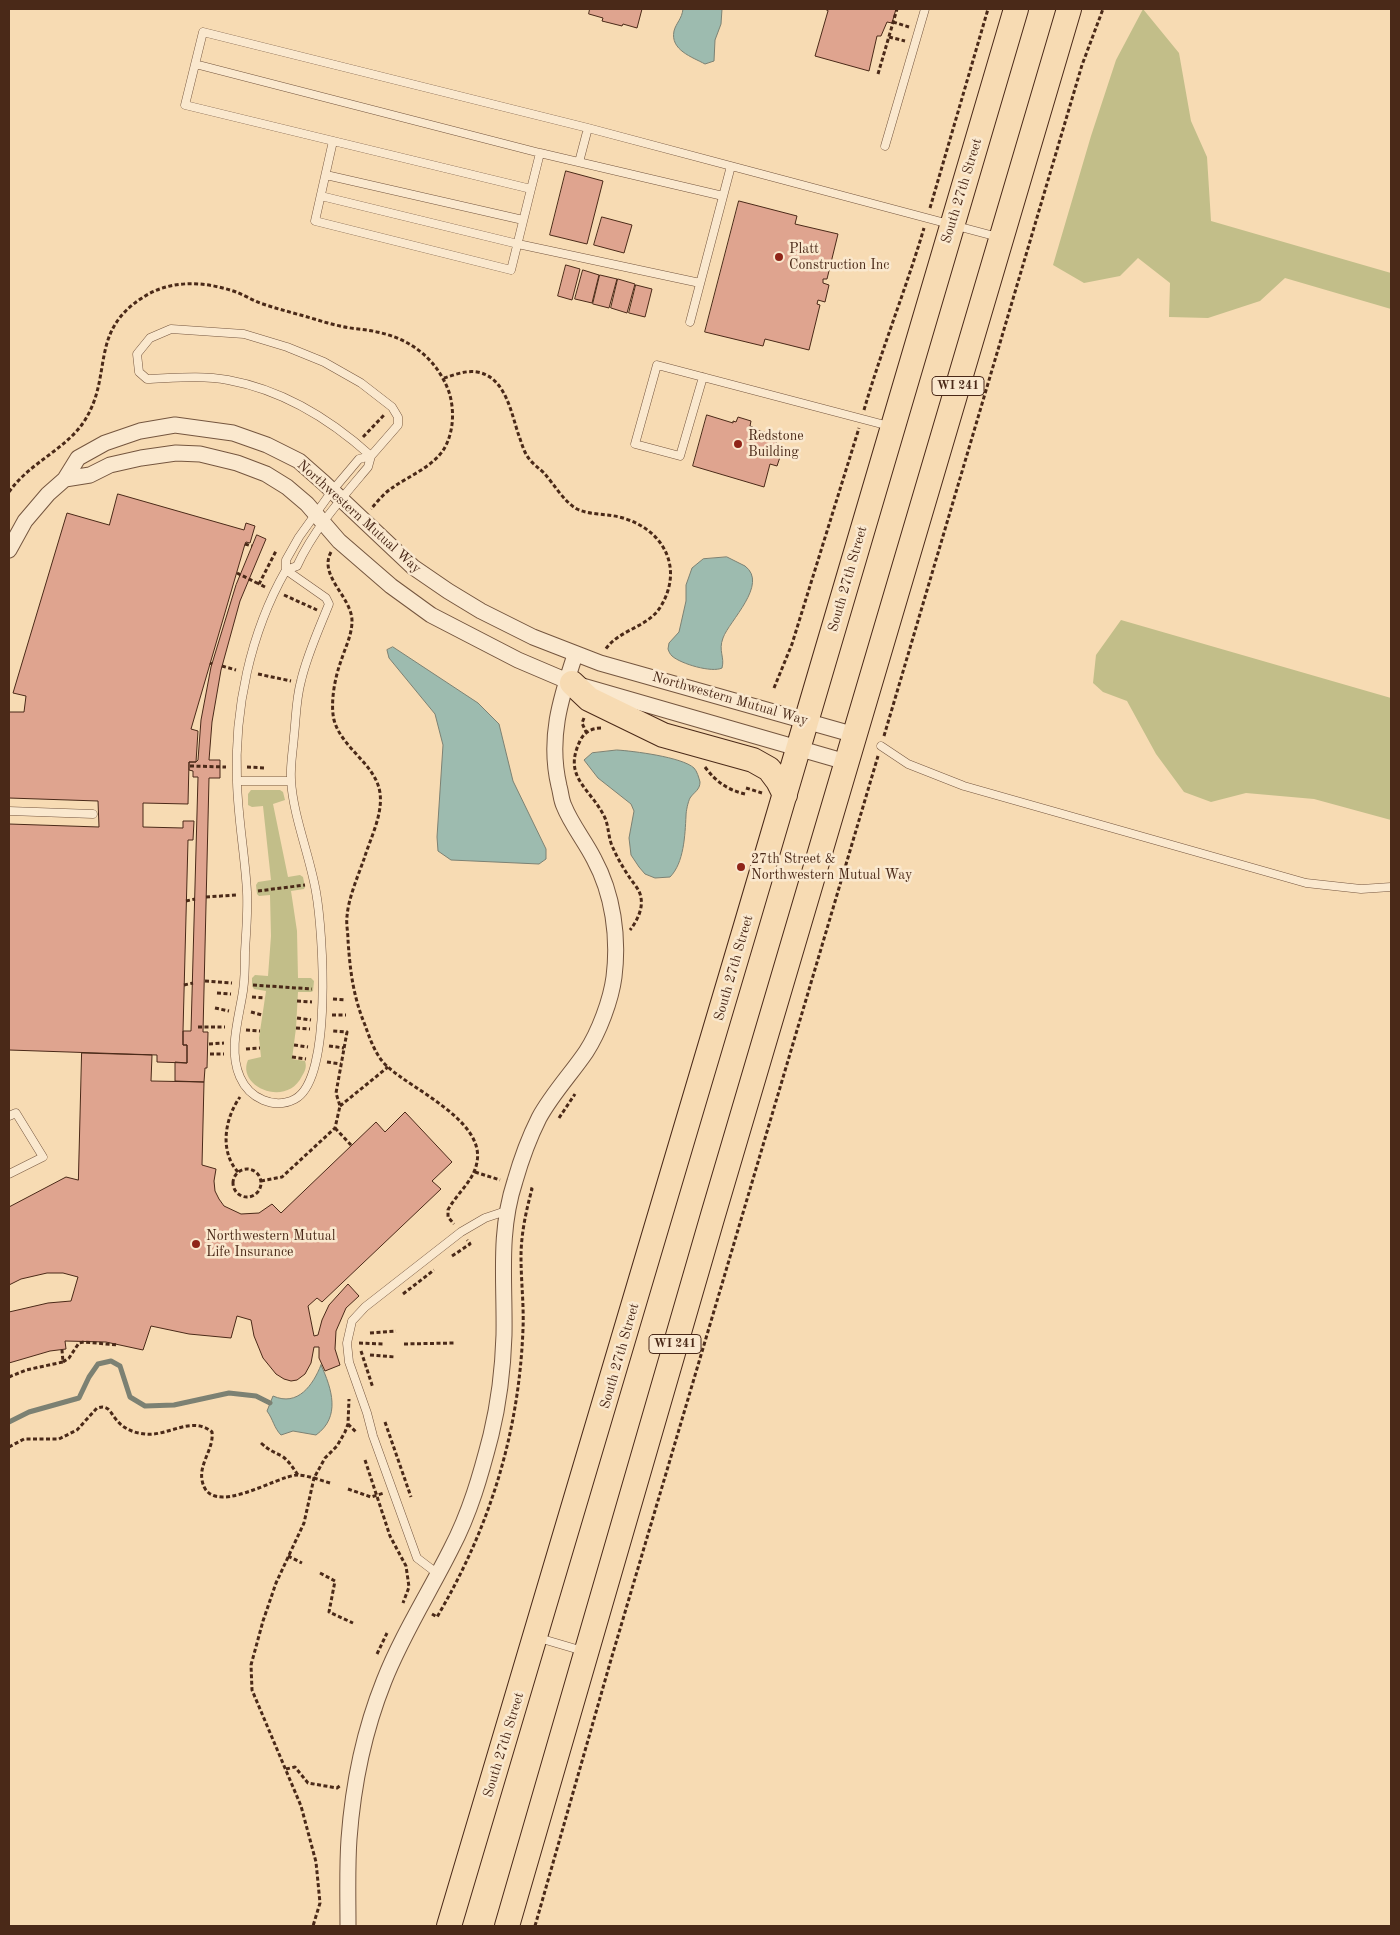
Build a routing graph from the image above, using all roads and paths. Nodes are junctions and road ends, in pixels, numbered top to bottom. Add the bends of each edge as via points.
1 (897, 9) edge
2 (925, 9) edge
3 (988, 9) edge
4 (1016, 9) edge
5 (1069, 9) edge
6 (1103, 9) edge
7 (893, 22) junction
8 (919, 30) junction
9 (889, 37) junction
10 (915, 44) junction
11 (195, 64) junction
12 (878, 74) dead end
13 (588, 128) junction
14 (333, 141) junction
15 (885, 146) dead end
16 (540, 153) junction
17 (579, 162) junction
18 (731, 166) junction
19 (326, 175) junction
20 (531, 189) junction
21 (321, 196) junction
22 (723, 196) junction
23 (927, 218) junction
24 (523, 220) junction
25 (952, 224) junction
26 (1002, 238) junction
27 (518, 244) junction
28 (700, 283) junction
29 (690, 322) dead end
30 (702, 377) junction
31 (444, 378) dead end
32 (861, 419) junction
33 (891, 426) junction
34 (371, 456) junction
35 (65, 479) junction
36 (336, 495) junction
37 (319, 518) junction
38 (245, 544) dead end
39 (252, 546) dead end
40 (333, 548) dead end
41 (9, 550) edge
42 (286, 570) junction
43 (237, 573) dead end
44 (259, 584) dead end
45 (283, 595) dead end
46 (325, 614) junction
47 (604, 650) dead end
48 (575, 655) junction
49 (222, 666) dead end
50 (236, 670) dead end
51 (258, 674) dead end
52 (569, 681) junction
53 (300, 683) junction
54 (774, 688) dead end
55 (807, 721) junction
56 (605, 728) dead end
57 (854, 735) junction
58 (881, 746) junction
59 (799, 749) junction
60 (846, 762) junction
61 (190, 766) dead end
62 (220, 766) dead end
63 (705, 767) dead end
64 (237, 781) junction
65 (290, 781) junction
66 (746, 788) dead end
67 (745, 794) dead end
68 (774, 794) junction
69 (9, 811) edge
70 (93, 814) dead end
71 (314, 884) junction
72 (1391, 887) edge
73 (258, 892) dead end
74 (236, 894) dead end
75 (206, 897) dead end
76 (195, 899) dead end
77 (186, 901) dead end
78 (629, 931) dead end
79 (204, 981) dead end
80 (192, 983) dead end
81 (232, 983) dead end
82 (184, 985) dead end
83 (252, 985) dead end
84 (323, 990) junction
85 (212, 1026) dead end
86 (198, 1027) dead end
87 (347, 1032) dead end
88 (388, 1067) junction
89 (246, 1088) junction
90 (576, 1094) dead end
91 (340, 1106) junction
92 (9, 1116) edge
93 (555, 1122) dead end
94 (335, 1128) junction
95 (351, 1145) dead end
96 (238, 1172) junction
97 (475, 1172) junction
98 (9, 1174) edge
99 (261, 1181) junction
100 (502, 1181) dead end
101 (530, 1181) dead end
102 (506, 1211) junction
103 (455, 1225) dead end
104 (467, 1240) dead end
105 (452, 1256) dead end
106 (434, 1270) dead end
107 (398, 1296) dead end
108 (396, 1330) dead end
109 (370, 1333) dead end
110 (454, 1343) dead end
111 (385, 1344) dead end
112 (404, 1344) dead end
113 (118, 1345) dead end
114 (62, 1350) dead end
115 (370, 1355) dead end
116 (395, 1357) dead end
117 (63, 1362) junction
118 (9, 1377) edge
119 (373, 1388) dead end
120 (346, 1391) dead end
121 (385, 1422) dead end
122 (348, 1424) junction
123 (357, 1433) dead end
124 (261, 1442) dead end
125 (9, 1447) edge
126 (366, 1460) dead end
127 (298, 1475) junction
128 (314, 1478) junction
129 (330, 1483) dead end
130 (348, 1489) dead end
131 (384, 1493) dead end
132 (377, 1495) junction
133 (411, 1497) dead end
134 (288, 1556) junction
135 (302, 1563) dead end
136 (320, 1573) dead end
137 (438, 1574) junction
138 (401, 1607) dead end
139 (430, 1613) dead end
140 (353, 1623) dead end
141 (390, 1629) dead end
142 (537, 1638) junction
143 (586, 1652) junction
144 (377, 1656) dead end
145 (286, 1769) junction
146 (343, 1776) dead end
147 (314, 1926) edge
148 (348, 1926) edge
149 (449, 1926) edge
150 (507, 1926) edge
151 (535, 1926) edge

1 - 7 path
2 - 8 lane
3 - 23 path
4 - 25 main road, South 27th Street
5 - 26 main road, WI 241
6 - 58 path via 1079,74
7 - 8 path
7 - 9 path
8 - 10 lane
9 - 10 path
9 - 12 path
10 - 15 lane
11 - 13 lane via 203,32
11 - 14 lane via 185,105
11 - 16 lane
13 - 17 lane
13 - 18 lane
14 - 19 lane
14 - 20 lane
16 - 17 lane
16 - 20 lane
17 - 22 lane
18 - 22 lane
18 - 23 lane
19 - 21 lane
19 - 24 lane
20 - 24 lane
21 - 27 lane
21 - 27 lane via 315,221 502,268 512,270
22 - 28 lane
23 - 25 lane
23 - 32 path
24 - 27 lane
25 - 26 lane
25 - 33 main road, South 27th Street
26 - 57 main road, WI 241
27 - 28 lane
28 - 29 lane
30 - 30 lane via 657,365 635,444 680,456
30 - 32 lane
31 - 47 path via 477,372 496,382 505,396 529,459 567,501 591,513 639,524 664,547 670,559 670,576 661,606 645,622 611,641
32 - 33 lane
32 - 54 path via 792,644
33 - 55 main road, South 27th Street
34 - 34 lane via 398,425 398,417 392,406 361,382 324,362 287,346 244,334 171,329 150,338 138,354 138,372 148,379 227,380 298,403 331,423
34 - 36 lane via 368,467
34 - 36 lane via 359,459
35 - 36 street, Northwestern Mutual Way via 78,458 105,443 140,431 175,425 233,433 267,445 299,462
35 - 37 street, Northwestern Mutual Way via 90,475 110,464 141,458 176,453 200,454 237,462 266,474 287,486
35 - 41 street, Northwestern Mutual Way via 25,521
36 - 37 lane
36 - 37 lane
36 - 48 street, Northwestern Mutual Way via 413,567 448,591 516,629
37 - 42 lane via 298,537 286,560
37 - 42 lane via 298,566
37 - 52 street, Northwestern Mutual Way via 390,586 431,615 518,660
38 - 39 path
40 - 88 path via 327,564 329,574 349,606 352,619 337,671 334,720 346,744 377,783 380,798 376,822 347,917 350,978 376,1052
42 - 46 lane via 326,598 329,604
42 - 64 lane via 274,591 247,672 239,728
43 - 44 path
45 - 46 path
46 - 53 lane
48 - 52 street
48 - 55 street, Northwestern Mutual Way
49 - 50 path
51 - 53 path
52 - 59 street, Northwestern Mutual Way
52 - 68 main road via 589,699 663,734 753,760 769,769 778,781
52 - 102 street via 559,706 554,733 554,766 564,806 596,861 607,890 615,927 613,981 606,1010 587,1050 539,1118
53 - 65 lane
55 - 57 street, Northwestern Mutual Way
55 - 59 main road, South 27th Street
56 - 78 path via 594,728 581,737 574,764 576,776 606,820 611,846 641,897 641,908
57 - 60 main road, WI 241
58 - 72 lane via 908,764 964,786 1297,880 1361,889
58 - 151 path
59 - 60 street, Northwestern Mutual Way
59 - 68 main road, South 27th Street
60 - 143 main road, WI 241
61 - 62 path
63 - 67 path via 723,786
64 - 65 lane
64 - 89 lane via 247,893 245,968 236,1027 236,1060
65 - 71 lane
66 - 68 path
68 - 142 main road, South 27th Street
69 - 70 lane
71 - 73 path
71 - 84 lane
74 - 75 path
76 - 77 path
79 - 81 path
80 - 82 path
83 - 84 path
84 - 89 lane via 316,1060 311,1081 304,1092 286,1102 273,1104 258,1099
85 - 86 path
87 - 91 path via 336,1093
88 - 91 path
88 - 97 path via 447,1110 469,1131 478,1151
89 - 96 path via 232,1108 227,1123 226,1148
90 - 93 path
91 - 94 path
92 - 98 lane via 16,1113 43,1157
94 - 95 path
94 - 99 path via 282,1177
96 - 99 path via 254,1170
96 - 99 path via 233,1185 242,1196 256,1194
97 - 100 path
97 - 103 path via 448,1210 448,1217
101 - 139 path via 527,1188 532,1189 521,1256 523,1328 513,1424 491,1504 476,1541 437,1616
102 - 137 street via 502,1272 504,1334 492,1430 465,1520
102 - 137 lane via 485,1218 461,1232 365,1307 352,1320 347,1343 349,1362 373,1436 417,1558
104 - 105 path via 470,1244
106 - 107 path
108 - 109 path
110 - 112 path
111 - 119 path via 358,1343
113 - 117 path via 79,1343
114 - 117 path
115 - 116 path
117 - 118 path
120 - 122 path
121 - 133 path
122 - 123 path
122 - 128 path via 341,1440 325,1458
124 - 127 path via 270,1452 290,1463
125 - 127 path via 24,1439 59,1439 77,1430 97,1408 104,1407 110,1409 121,1425 130,1431 160,1434 183,1426 200,1425 212,1432 213,1440 201,1474 202,1484 215,1496 238,1496
126 - 132 path
127 - 128 path
128 - 129 path
128 - 134 path via 304,1524
130 - 132 path via 371,1497
131 - 132 path
132 - 138 path via 390,1536 406,1566 409,1587
134 - 135 path
134 - 145 path via 263,1621 251,1665 252,1690
136 - 140 path via 335,1581 329,1612
137 - 148 street via 383,1682 358,1768 348,1842
141 - 144 path
142 - 143 lane
142 - 149 main road, South 27th Street
143 - 150 main road, WI 241
145 - 146 path via 295,1767 308,1783 337,1788
145 - 147 path via 301,1806 316,1862 320,1902

